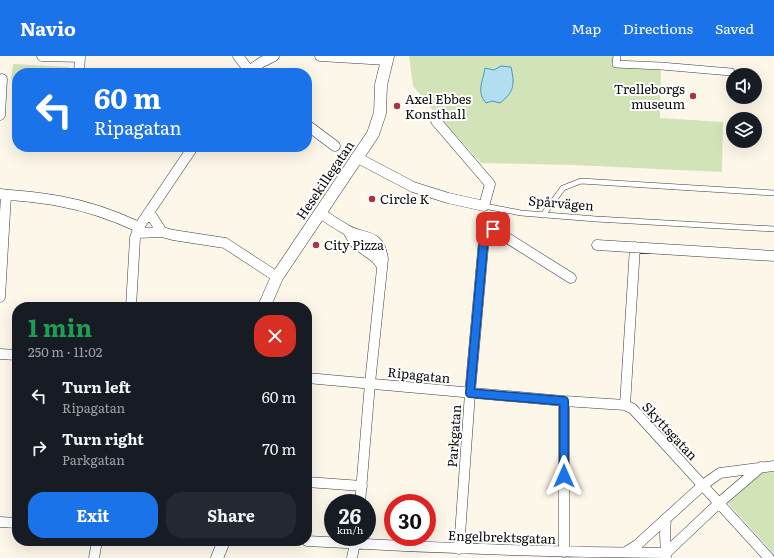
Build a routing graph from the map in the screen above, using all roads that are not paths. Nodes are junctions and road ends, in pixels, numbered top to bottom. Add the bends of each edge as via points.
1 (42, 56) edge
2 (238, 56) edge
3 (274, 56) edge
4 (320, 56) edge
5 (617, 56) edge
6 (80, 57) edge
7 (388, 58) edge
8 (79, 68) edge
9 (246, 68) edge
10 (255, 68) edge
11 (726, 72) edge
12 (2, 79) dead end
13 (0, 115) edge
14 (436, 121) dead end
15 (312, 129) edge
16 (335, 146) dead end
17 (190, 152) edge
18 (356, 157) junction
19 (774, 193) edge
20 (3, 195) edge
21 (484, 206) junction
22 (149, 212) junction
23 (320, 213) junction
24 (543, 215) junction
25 (774, 229) edge
26 (138, 230) junction
27 (162, 232) junction
28 (597, 245) dead end
29 (635, 246) junction
30 (774, 256) edge
31 (277, 277) junction
32 (571, 278) dead end
33 (0, 297) edge
34 (131, 302) edge
35 (266, 302) edge
36 (0, 354) edge
37 (12, 355) edge
38 (312, 378) edge
39 (370, 383) junction
40 (470, 393) junction
41 (564, 401) junction
42 (625, 404) junction
43 (774, 466) edge
44 (761, 467) junction
45 (312, 482) edge
46 (703, 485) junction
47 (362, 486) junction
48 (361, 494) edge
49 (719, 503) junction
50 (666, 518) junction
51 (0, 522) edge
52 (12, 523) edge
53 (312, 540) edge
54 (324, 540) edge
55 (376, 542) edge
56 (97, 546) edge
57 (222, 546) edge
58 (355, 546) edge
59 (459, 549) junction
60 (564, 552) junction
61 (624, 552) junction
62 (666, 555) edge
63 (94, 558) edge
64 (217, 558) edge
65 (352, 558) edge
66 (769, 558) edge

1 - 6 street
2 - 9 street
3 - 10 street
4 - 7 street
5 - 11 street via 616,64
6 - 8 street
7 - 18 street, Hesekillegatan via 381,85 380,113 373,134
12 - 13 street
14 - 21 street via 490,184
15 - 16 street
17 - 22 street
18 - 21 street, Spårvägen via 413,187
18 - 23 street, Hesekillegatan
19 - 24 lane via 581,181 563,188
20 - 26 street via 58,200 87,207 112,215
20 - 33 street
21 - 24 lane, Spårvägen
22 - 26 street
22 - 27 street
23 - 31 street, Hesekillegatan
23 - 39 street via 348,231 355,243 376,258 382,266
24 - 25 lane, Spårvägen
26 - 27 street
26 - 34 street via 135,238
27 - 31 street via 225,242
28 - 29 street
29 - 30 street
29 - 42 street, Skyttsgatan
31 - 35 street, Hesekillegatan
32 - 40 street, Parkgatan via 493,229 487,233 484,238
36 - 37 street
38 - 39 street, Ripagatan
39 - 40 street, Ripagatan
39 - 47 street
40 - 41 street, Ripagatan
40 - 59 street, Parkgatan
41 - 42 street, Ripagatan
41 - 60 street
42 - 46 street, Skyttsgatan via 633,409
43 - 44 street
44 - 46 street via 720,473
44 - 49 street
45 - 47 street
46 - 49 street, Skyttsgatan
46 - 50 street
47 - 48 street
49 - 62 street
49 - 66 street, Skyttsgatan
50 - 61 street via 637,545
50 - 62 street
51 - 52 street
53 - 54 street, Engelbrektsgatan
55 - 59 street, Engelbrektsgatan
56 - 63 street
57 - 64 street
58 - 65 street
59 - 60 street, Engelbrektsgatan
60 - 61 street, Engelbrektsgatan
61 - 62 street, Engelbrektsgatan

